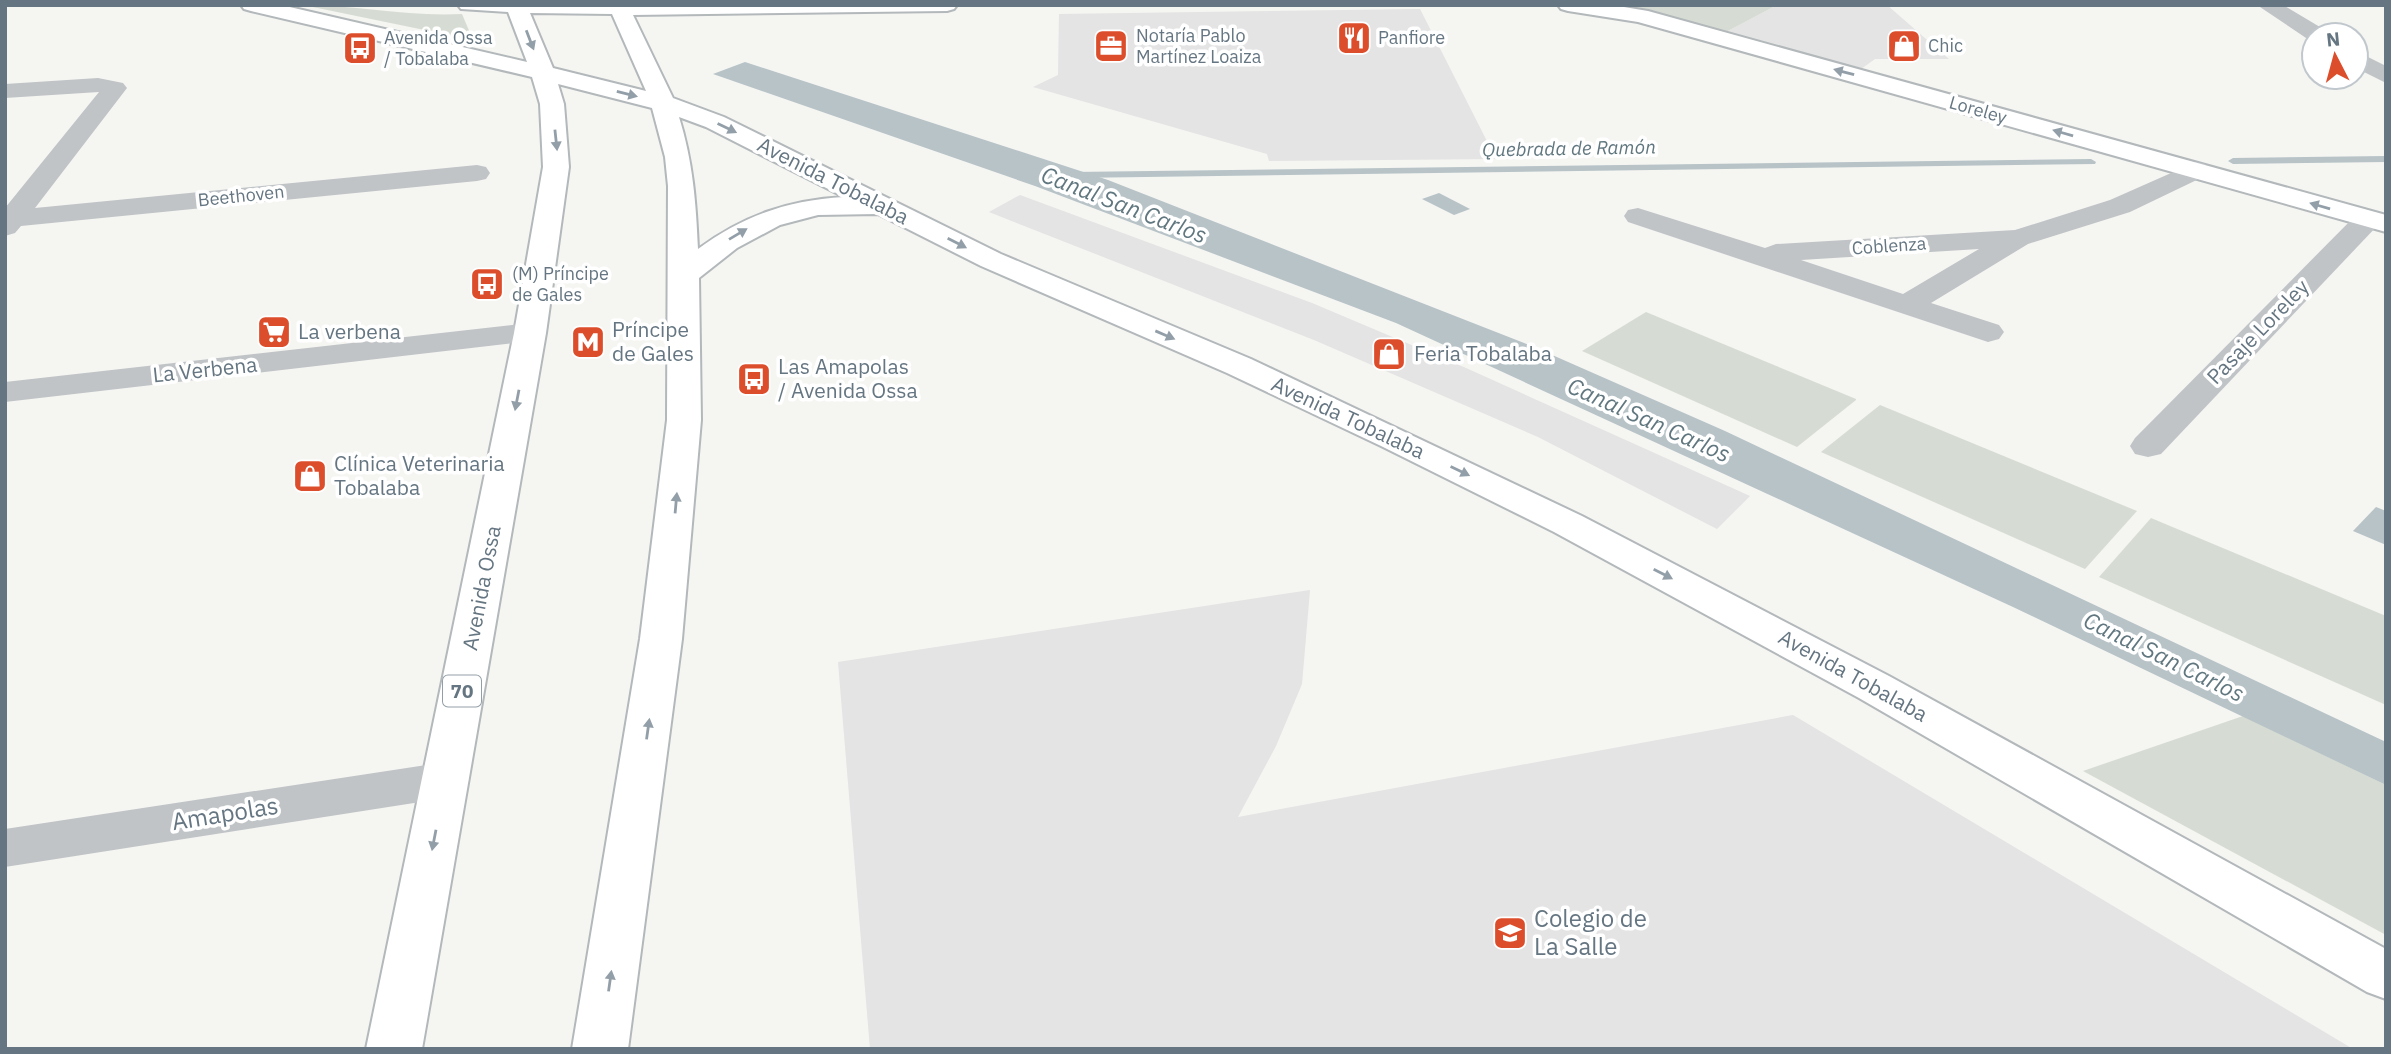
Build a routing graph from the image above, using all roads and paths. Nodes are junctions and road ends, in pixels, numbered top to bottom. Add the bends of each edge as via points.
1 (251, 5) edge
2 (468, 5) edge
3 (947, 5) edge
4 (1568, 5) edge
5 (2267, 5) edge
6 (517, 6) edge
7 (787, 6) edge
8 (618, 7) edge
9 (2300, 25) edge
10 (2370, 66) edge
11 (543, 73) junction
12 (2386, 76) edge
13 (5, 91) edge
14 (663, 103) junction
15 (2191, 169) junction
16 (477, 173) dead end
17 (896, 212) junction
18 (1638, 216) dead end
19 (7, 221) edge
20 (2377, 222) edge
21 (2018, 238) junction
22 (1759, 254) junction
23 (684, 276) junction
24 (1907, 304) junction
25 (530, 332) junction
26 (1988, 332) dead end
27 (5, 392) edge
28 (2148, 446) dead end
29 (446, 780) junction
30 (5, 848) edge
31 (2386, 976) edge
32 (394, 1049) edge
33 (600, 1049) edge

1 - 11 main road, Avenida Tobalaba
2 - 6 main road
3 - 7 main road
15 -> 4 main road, Loreley via 1640,16
5 - 9 street
6 - 8 main road
6 -> 11 main road, Avenida Ossa / 70
7 - 8 main road
8 - 14 main road
10 - 12 street
11 -> 14 main road, Avenida Tobalaba
11 -> 25 main road, Avenida Ossa / 70 via 551,104 556,167
13 - 19 street via 115,88
14 -> 17 main road, Avenida Tobalaba via 715,122
14 - 23 main road via 681,186
20 -> 15 main road, Loreley
15 - 21 street, Coblenza via 2120,206
16 - 19 street, Beethoven
23 -> 17 main road via 730,238 800,208 834,205
17 -> 31 main road, Avenida Tobalaba via 991,260 1298,394 1568,524 1874,687
18 - 22 street, Coblenza
20 - 28 street, Pasaje Loreley
21 - 22 street, Coblenza
21 - 24 street, Coblenza
22 - 24 street, Coblenza
33 -> 23 main road via 675,519 684,420
24 - 26 street, Coblenza
25 - 27 street, La Verbena
25 -> 29 main road, Avenida Ossa / 70
29 - 30 street, Amapolas
29 -> 32 main road, Avenida Ossa / 70

